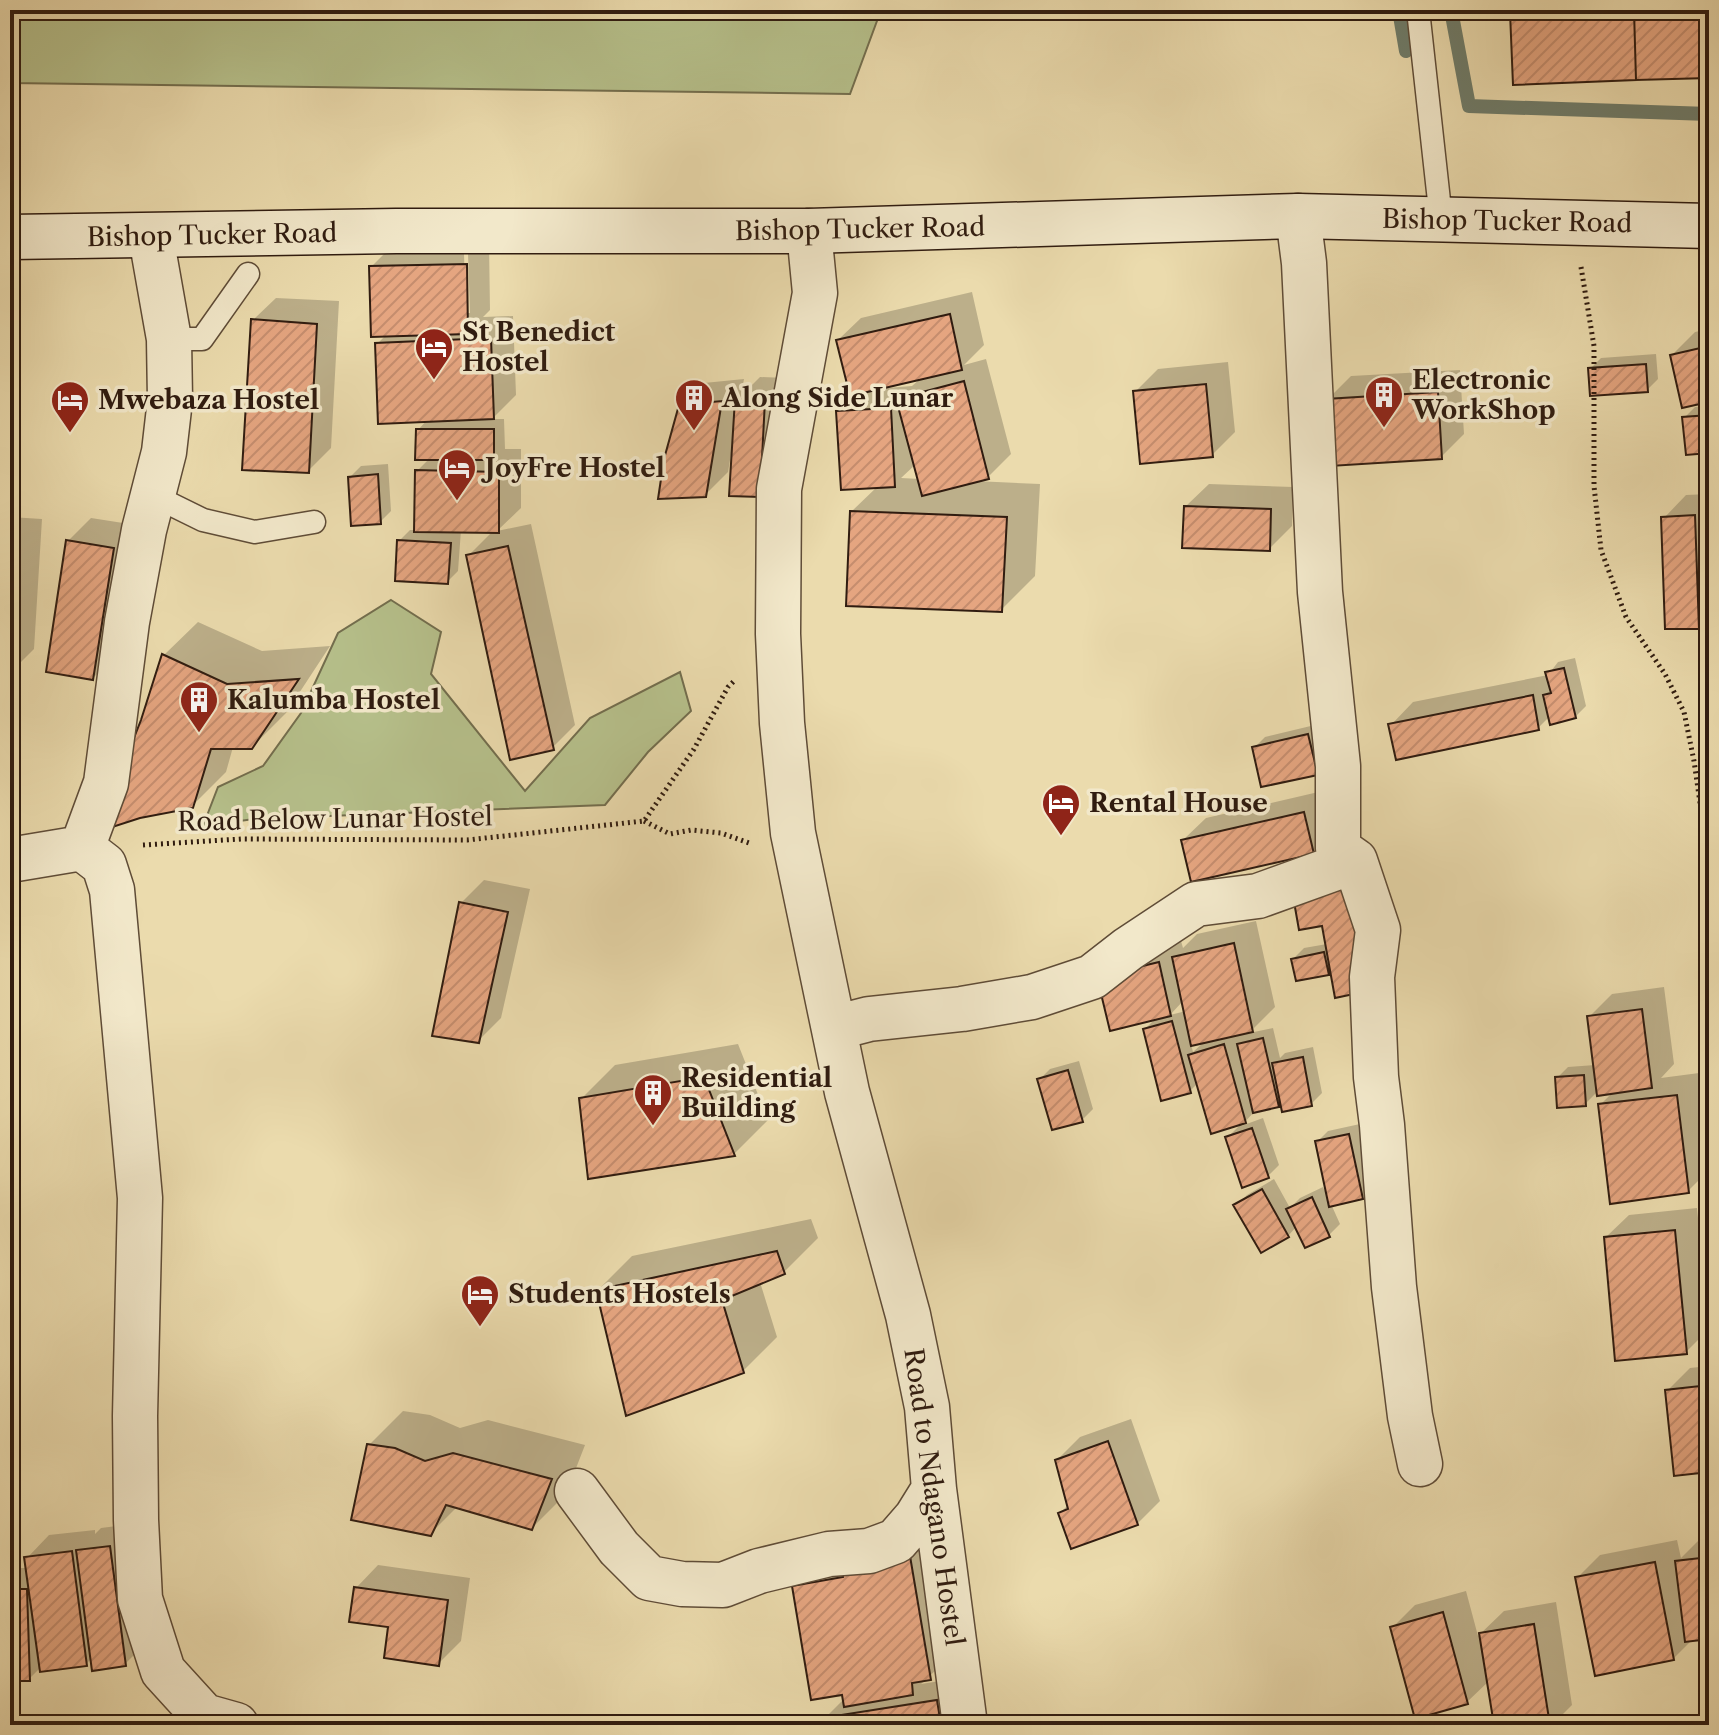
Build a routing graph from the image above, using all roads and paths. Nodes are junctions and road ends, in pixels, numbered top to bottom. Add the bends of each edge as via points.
1 (1418, 10) edge
2 (1298, 216) junction
3 (1441, 219) junction
4 (1573, 223) junction
5 (1709, 226) edge
6 (809, 231) junction
7 (10, 237) edge
8 (151, 237) junction
9 (248, 274) dead end
10 (169, 339) junction
11 (152, 495) junction
12 (314, 522) dead end
13 (778, 634) junction
14 (644, 821) junction
15 (793, 833) junction
16 (82, 848) junction
17 (10, 860) edge
18 (1355, 861) junction
19 (1709, 865) edge
20 (834, 1028) junction
21 (1420, 1464) dead end
22 (934, 1489) junction
23 (577, 1491) dead end
24 (236, 1725) edge
25 (965, 1725) edge

1 - 3 lane
2 - 3 street, Bishop Tucker Road
2 - 6 street, Bishop Tucker Road
2 - 18 street via 1320,592 1338,766 1338,849
3 - 4 street, Bishop Tucker Road
4 - 5 street, Bishop Tucker Road
4 - 19 path via 1594,346 1594,486 1601,550 1626,617 1684,712
6 - 8 street, Bishop Tucker Road
6 - 13 street, Road to Ndagano Hostel via 815,293 779,489
7 - 8 street, Bishop Tucker Road
8 - 10 street
9 - 10 lane via 202,339
10 - 11 street via 170,400
11 - 12 lane via 203,520 255,532
11 - 16 street via 127,622 106,783
13 - 14 path via 728,687 694,749
13 - 15 street, Road to Ndagano Hostel
14 - 15 path via 670,834 721,833 755,846
14 - 16 path, Road Below Lunar Hostel via 467,840 241,839
15 - 20 street, Road to Ndagano Hostel
16 - 17 street
16 - 24 street via 104,865 112,890 140,1198 135,1431 140,1599 163,1671 204,1716
18 - 20 street via 1258,896 1196,904 1092,977 1032,997
18 - 21 street via 1378,930 1372,977 1376,1077 1394,1287
20 - 22 street, Road to Ndagano Hostel via 908,1315 927,1407
22 - 23 street via 896,1541 759,1571 723,1585 649,1578
22 - 25 street, Road to Ndagano Hostel

